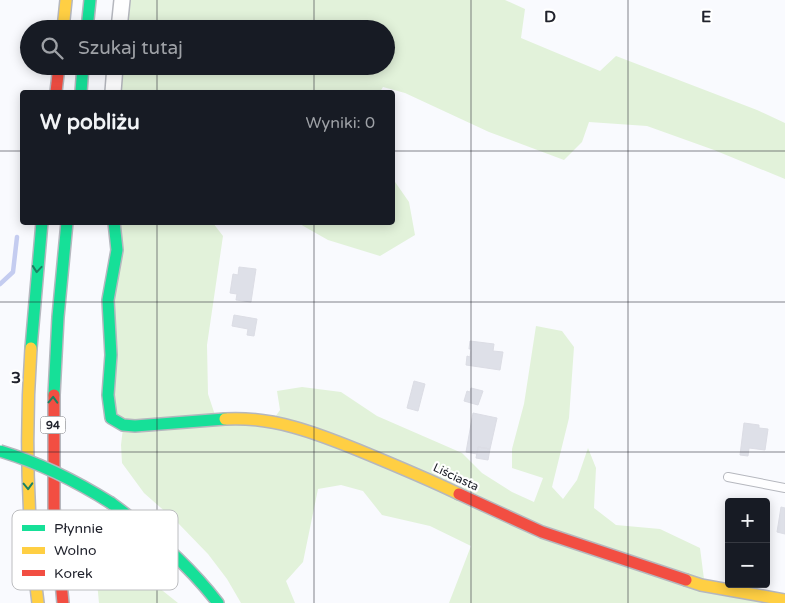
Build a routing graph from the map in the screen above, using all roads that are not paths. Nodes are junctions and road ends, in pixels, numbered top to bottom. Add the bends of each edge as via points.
1 (66, 0) edge
2 (90, 0) edge
3 (122, 0) edge
4 (64, 20) edge
5 (88, 20) edge
6 (120, 20) edge
7 (58, 75) edge
8 (82, 75) edge
9 (114, 75) edge
10 (56, 90) edge
11 (81, 90) edge
12 (113, 90) edge
13 (42, 225) edge
14 (67, 225) edge
15 (114, 225) edge
16 (0, 450) edge
17 (728, 477) dead end
18 (785, 488) edge
19 (29, 510) edge
20 (54, 510) edge
21 (120, 510) edge
22 (178, 556) edge
23 (37, 590) edge
24 (62, 590) edge
25 (785, 600) edge
26 (38, 603) edge
27 (63, 603) edge
28 (218, 603) edge

1 - 4 main road
2 - 5 main road
3 - 6 street
7 - 10 main road
8 - 11 main road
9 - 12 street
13 -> 19 main road, 94 via 27,436
20 -> 14 main road, 94 via 52,450 55,354
15 - 25 main road, Liściasta via 117,250 108,300 111,355 108,395 112,418 123,425 232,419 277,423 312,431 403,468 542,532 701,584
16 - 21 main road, bridge via 45,466 81,484
17 - 18 lane
22 - 28 main road, bridge
23 -> 26 main road, 94
27 -> 24 main road, 94

